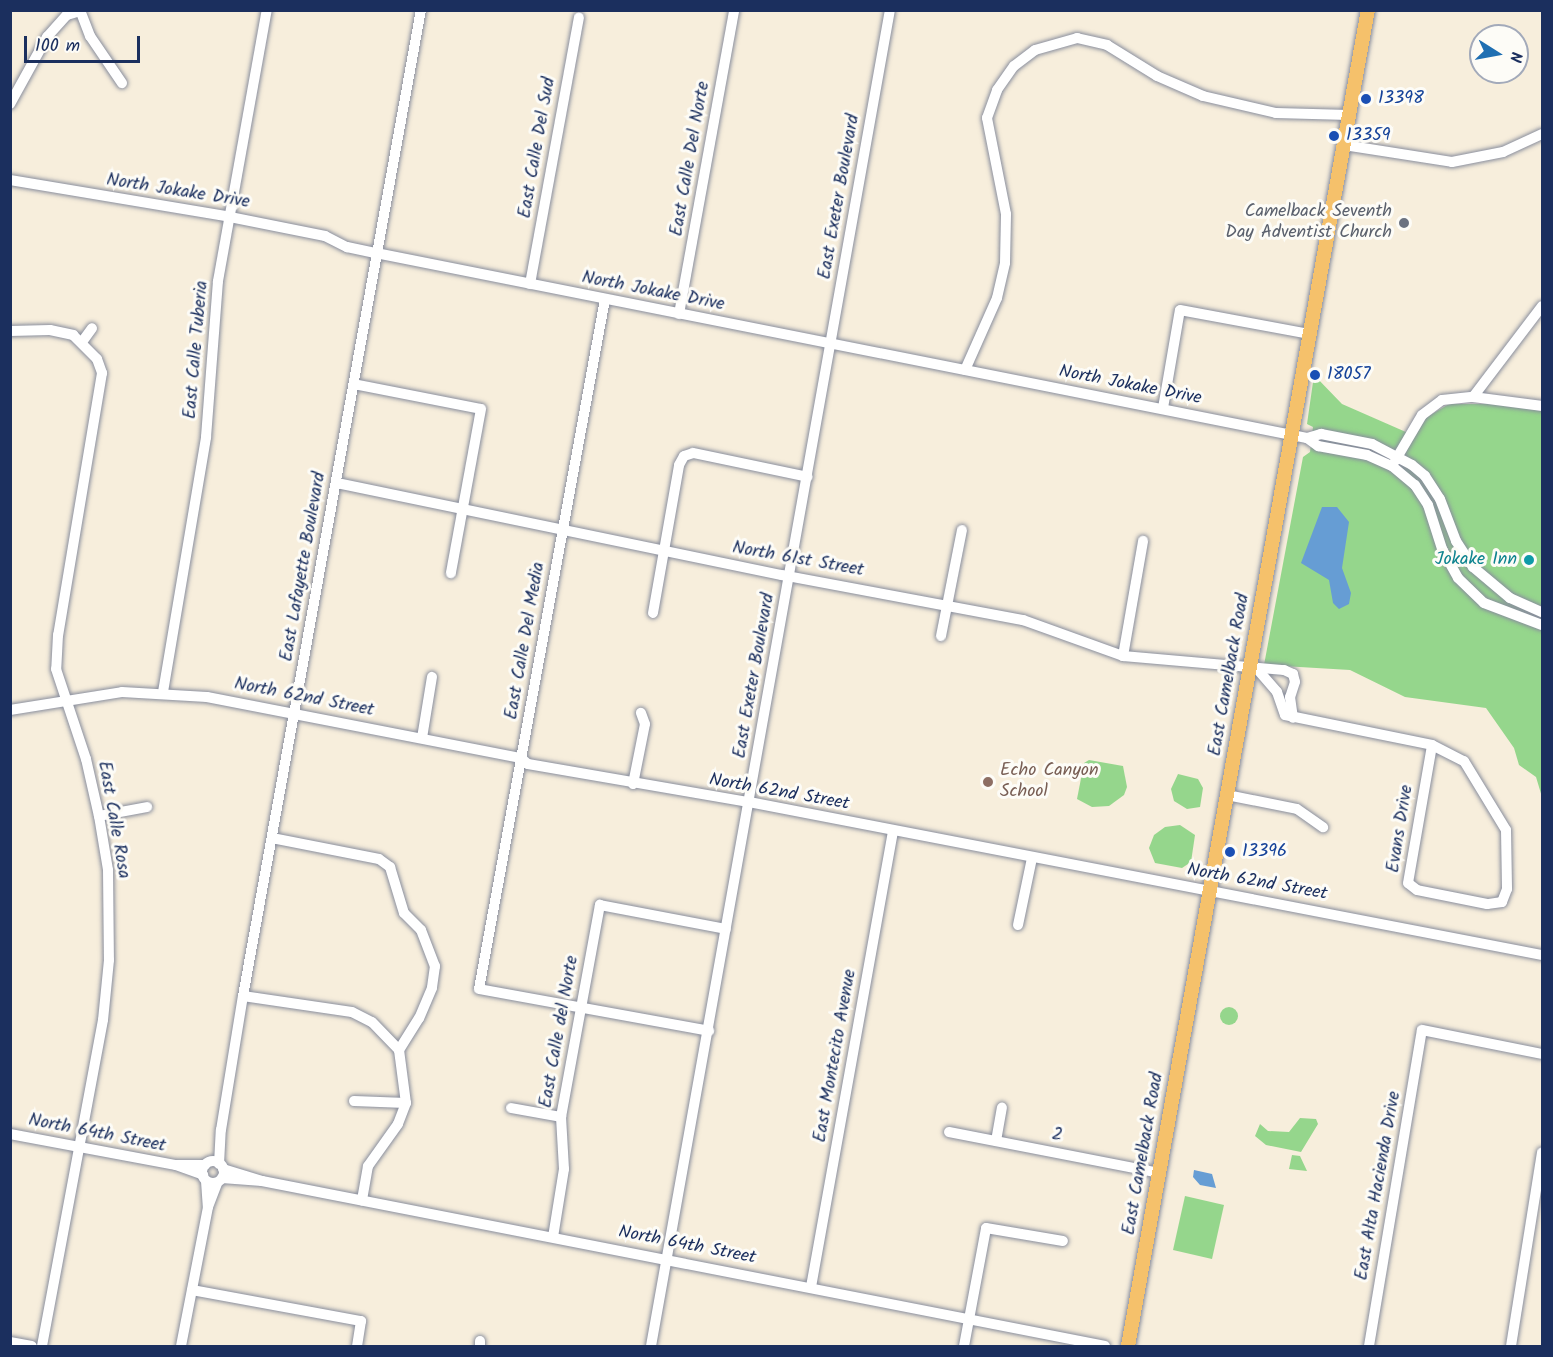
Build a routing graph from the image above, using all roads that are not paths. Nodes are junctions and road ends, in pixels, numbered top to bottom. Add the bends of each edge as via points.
1 (421, 10) edge
2 (734, 10) edge
3 (890, 10) edge
4 (1368, 10) edge
5 (80, 11) edge
6 (264, 11) edge
7 (579, 17) dead end
8 (122, 83) dead end
9 (10, 104) edge
10 (1349, 115) junction
11 (1542, 134) edge
12 (1344, 145) junction
13 (10, 180) edge
14 (230, 217) junction
15 (376, 254) junction
16 (530, 284) junction
17 (605, 299) junction
18 (1542, 306) edge
19 (679, 314) junction
20 (92, 328) dead end
21 (10, 332) edge
22 (1309, 334) junction
23 (81, 342) junction
24 (830, 344) junction
25 (964, 370) junction
26 (354, 384) junction
27 (1473, 397) junction
28 (1542, 406) edge
29 (1162, 408) junction
30 (1291, 435) junction
31 (1307, 438) junction
32 (1398, 455) junction
33 (1392, 466) junction
34 (808, 477) junction
35 (337, 483) junction
36 (463, 509) junction
37 (563, 530) junction
38 (962, 530) dead end
39 (1143, 541) dead end
40 (663, 551) junction
41 (451, 573) dead end
42 (790, 574) junction
43 (947, 604) junction
44 (653, 612) dead end
45 (1542, 612) edge
46 (1542, 625) edge
47 (941, 636) dead end
48 (1123, 657) junction
49 (1254, 669) junction
50 (432, 677) dead end
51 (1292, 691) junction
52 (163, 692) junction
53 (1277, 692) junction
54 (63, 699) junction
55 (10, 710) edge
56 (295, 712) junction
57 (641, 713) dead end
58 (1293, 718) junction
59 (422, 738) junction
60 (1432, 745) junction
61 (521, 758) junction
62 (633, 784) junction
63 (1227, 795) junction
64 (749, 802) junction
65 (147, 807) dead end
66 (99, 816) junction
67 (1323, 827) dead end
68 (893, 830) junction
69 (272, 838) junction
70 (1032, 858) junction
71 (1210, 891) junction
72 (1018, 926) dead end
73 (726, 930) junction
74 (1542, 955) edge
75 (243, 996) junction
76 (582, 1007) junction
77 (709, 1031) junction
78 (399, 1050) junction
79 (1542, 1054) edge
80 (354, 1101) dead end
81 (406, 1103) junction
82 (511, 1108) dead end
83 (1002, 1108) dead end
84 (561, 1117) junction
85 (949, 1132) dead end
86 (10, 1134) edge
87 (996, 1141) junction
88 (80, 1147) junction
89 (1542, 1152) edge
90 (213, 1172) junction
91 (1159, 1173) junction
92 (362, 1200) junction
93 (553, 1237) junction
94 (1063, 1241) dead end
95 (666, 1260) junction
96 (811, 1287) junction
97 (192, 1290) junction
98 (970, 1317) junction
99 (10, 1342) edge
100 (32, 1347) edge
101 (42, 1347) edge
102 (181, 1347) edge
103 (357, 1347) edge
104 (651, 1347) edge
105 (964, 1347) edge
106 (1105, 1347) edge
107 (1128, 1347) edge
108 (1369, 1347) edge
109 (1511, 1347) edge

1 - 15 street, East Lafayette Boulevard
2 - 19 street, East Calle Del Norte
3 - 24 street, East Exeter Boulevard
4 - 10 main road, East Camelback Road
5 - 8 street via 90,36
5 - 9 street via 67,15 47,37
6 - 14 street, East Calle Tuberia
7 - 16 street, East Calle Del Sud
10 - 12 main road, East Camelback Road
10 - 25 street via 1276,113 1196,94 1107,45 1077,38 1050,43 1014,66 997,90 987,118 1006,214 1005,263 997,298
11 - 12 street via 1503,152 1452,162
12 - 22 main road, East Camelback Road
13 - 14 street, North Jokake Drive
14 - 15 street, North Jokake Drive via 325,236 347,247
14 - 52 street, East Calle Tuberia via 213,325 206,437
15 - 16 street, North Jokake Drive
15 - 26 street, East Lafayette Boulevard
16 - 17 street, North Jokake Drive
17 - 19 street, North Jokake Drive
17 - 37 street, East Calle Del Media
18 - 27 street
19 - 24 street, North Jokake Drive
20 - 23 street
21 - 23 street via 50,330 73,335
22 - 29 street via 1180,310
22 - 30 main road, East Camelback Road
23 - 54 street, East Calle Rosa via 97,359 102,373 58,635 56,669
24 - 25 street, North Jokake Drive
24 - 34 street, East Exeter Boulevard
25 - 29 street, North Jokake Drive
26 - 35 street, East Lafayette Boulevard
26 - 36 street via 481,410
27 - 28 street
27 - 32 street via 1442,400 1422,415
29 - 30 street, North Jokake Drive
30 - 31 street, North Jokake Drive
30 - 49 main road, East Camelback Road
31 - 32 street via 1321,434 1348,439
31 - 33 street via 1318,446 1367,455
32 - 33 street
32 - 45 street via 1425,476 1473,567 1510,598
33 - 46 street via 1415,485 1428,505 1442,549 1458,578 1484,603
34 - 40 street via 693,453 684,456
34 - 42 street, East Exeter Boulevard
35 - 36 street, North 61st Street
35 - 56 street, East Lafayette Boulevard
36 - 37 street, North 61st Street
36 - 41 street
37 - 40 street, North 61st Street
37 - 61 street, East Calle Del Media
38 - 43 street
39 - 48 street
40 - 42 street, North 61st Street
40 - 44 street
42 - 43 street, North 61st Street
42 - 64 street, East Exeter Boulevard
43 - 47 street
43 - 48 street, North 61st Street via 1040,625
48 - 49 street, North 61st Street
49 - 51 street via 1293,674
49 - 53 street
49 - 63 main road, East Camelback Road
50 - 59 street
51 - 53 street via 1284,695
51 - 58 street
52 - 54 street, North 62nd Street
52 - 56 street, North 62nd Street
53 - 58 street via 1282,711
54 - 55 street, North 62nd Street
54 - 66 street, East Calle Rosa via 86,759
56 - 59 street, North 62nd Street
56 - 69 street, East Lafayette Boulevard
57 - 62 street via 645,724
58 - 60 street, Evans Drive
59 - 61 street, North 62nd Street
60 - 60 street, Evans Drive via 1464,760 1506,830 1507,889 1502,902 1476,902 1417,890 1408,883
61 - 62 street, North 62nd Street via 528,764
61 - 76 street, East Calle Del Media via 479,989
62 - 64 street, North 62nd Street
63 - 67 street via 1297,809
63 - 71 main road, East Camelback Road
64 - 68 street, North 62nd Street
64 - 73 street, East Exeter Boulevard
65 - 66 street
66 - 88 street, East Calle Rosa via 108,870 109,960 103,1020
68 - 70 street, North 62nd Street
68 - 96 street, East Montecito Avenue
69 - 75 street, East Lafayette Boulevard
69 - 78 street via 379,859 390,867 404,913 421,930 435,966 432,988 420,1017
70 - 71 street, North 62nd Street
70 - 72 street
71 - 74 street, North 62nd Street
71 - 91 main road, East Camelback Road
73 - 76 street, East Calle del Norte via 600,905
73 - 77 street, East Exeter Boulevard
75 - 78 street via 352,1012 372,1022
75 - 90 street, East Lafayette Boulevard
76 - 77 street
76 - 84 street, East Calle del Norte
77 - 95 street, East Exeter Boulevard
78 - 81 street
79 - 108 street, East Alta Hacienda Drive via 1422,1030
80 - 81 street
81 - 92 street via 398,1124 368,1166
82 - 84 street
83 - 87 street
84 - 93 street, East Calle del Norte via 564,1169
85 - 87 street, 2
86 - 88 street, North 64th Street
87 - 91 street, 2
88 - 90 street, North 64th Street
88 - 101 street, East Calle Rosa
89 - 109 street
90 - 92 street, North 64th Street
90 - 97 street, East Lafayette Boulevard
91 - 107 main road, East Camelback Road
92 - 93 street, North 64th Street
93 - 95 street, North 64th Street
94 - 98 street via 986,1227
95 - 96 street, North 64th Street
95 - 104 street, East Exeter Boulevard
96 - 98 street, North 64th Street
97 - 102 street, East Lafayette Boulevard
97 - 103 street via 361,1321
98 - 105 street
98 - 106 street, North 64th Street
99 - 100 street

